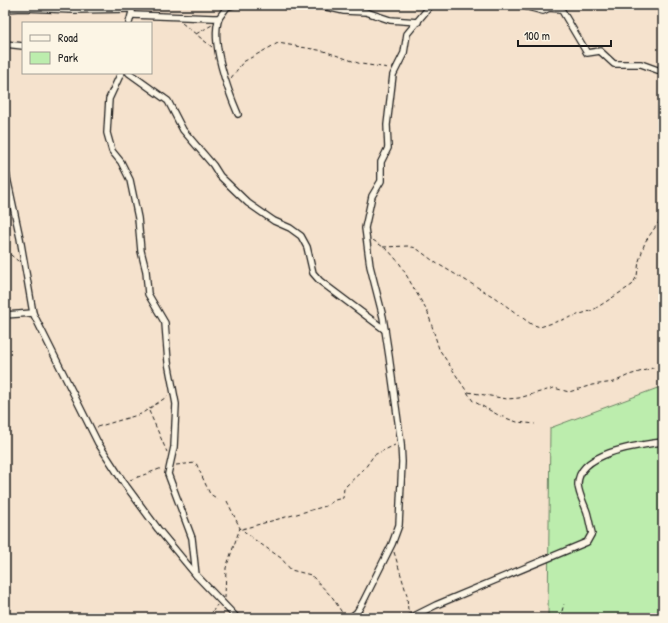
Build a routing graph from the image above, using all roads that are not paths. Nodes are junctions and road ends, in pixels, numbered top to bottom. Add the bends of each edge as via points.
1 (233, 5) edge
2 (318, 5) edge
3 (431, 5) edge
4 (520, 5) edge
5 (5, 9) edge
6 (132, 10) edge
7 (219, 18) junction
8 (129, 22) edge
9 (418, 22) junction
10 (5, 44) edge
11 (22, 46) edge
12 (663, 72) edge
13 (121, 74) edge
14 (130, 74) edge
15 (238, 114) dead end
16 (5, 168) edge
17 (33, 313) junction
18 (5, 315) edge
19 (385, 330) junction
20 (663, 442) edge
21 (196, 575) junction
22 (409, 615) edge
23 (237, 618) edge
24 (350, 618) edge

1 - 7 street via 227,7
2 - 9 street via 344,12 366,12 390,20
3 - 9 street
4 - 12 street via 543,11 549,8 560,9 587,52 600,51 614,64 641,64
5 - 6 street
6 - 7 street via 174,17
6 - 8 street
7 - 15 street via 216,32 220,54
9 - 19 street via 408,34 404,53 392,80 387,125 388,148 381,162 381,182 372,196 365,228 370,266
10 - 11 street
13 - 21 street via 110,99 108,132 112,151 130,180 140,229 140,251 146,270 147,289 165,323 168,362 176,404 168,476 192,538
14 - 19 street via 168,101 183,130 220,176 248,203 301,236 306,242 313,272 320,282
16 - 17 street
17 - 18 street
17 - 21 street via 103,452
19 - 24 street via 401,443 399,526 357,612
20 - 22 street via 634,446 602,456 582,471 578,482 579,492 592,533 587,542
21 - 23 street

